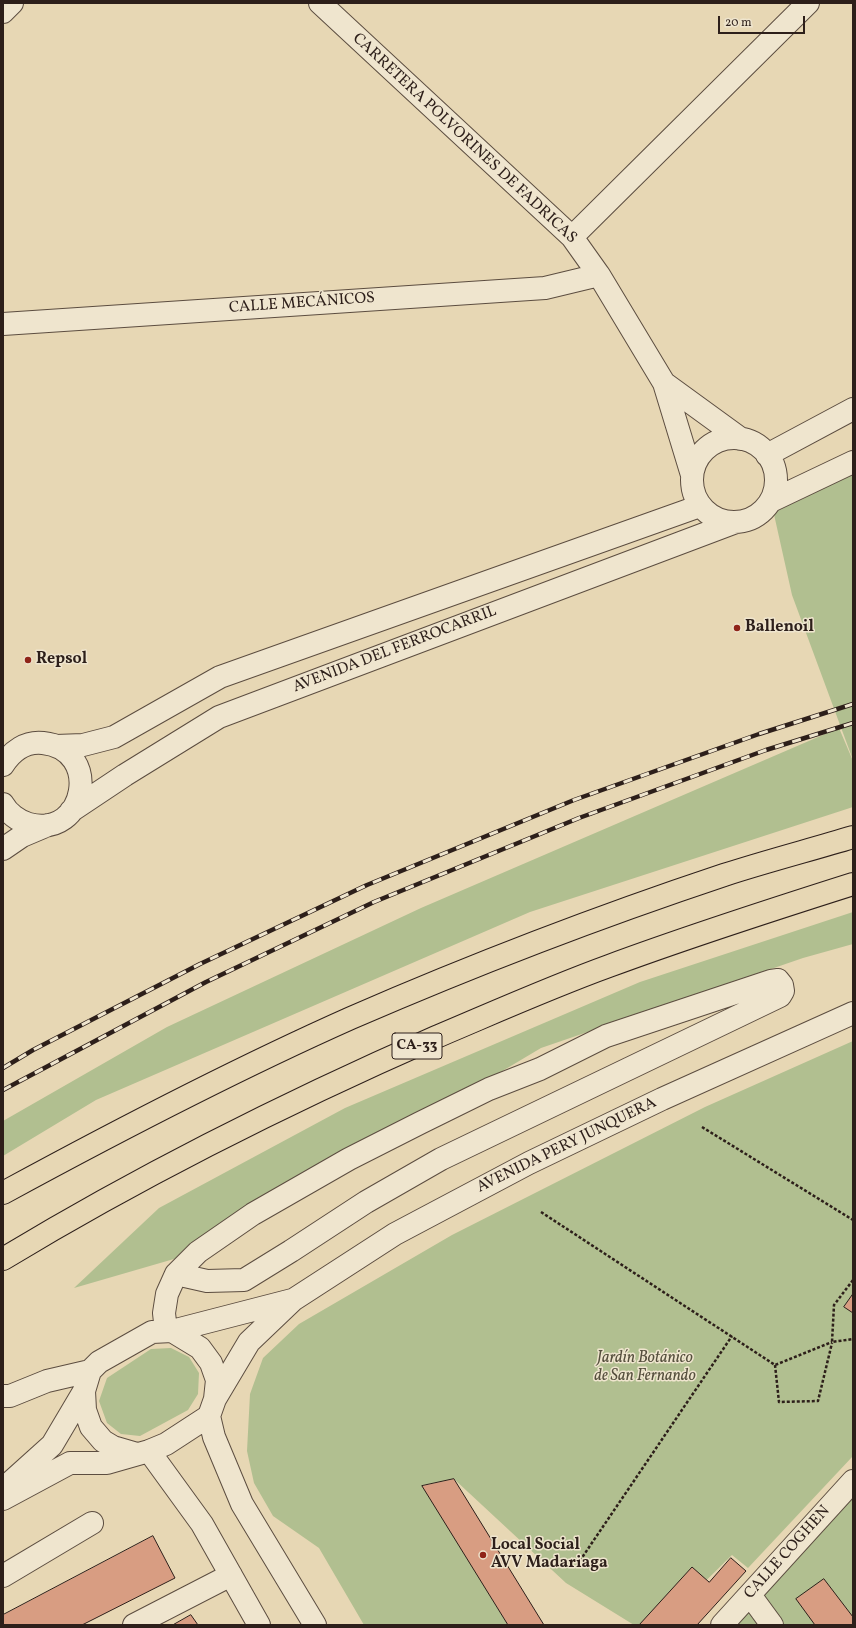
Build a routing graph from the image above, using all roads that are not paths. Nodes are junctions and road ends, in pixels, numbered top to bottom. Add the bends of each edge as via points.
1 (12, 3) edge
2 (320, 3) edge
3 (808, 3) edge
4 (3, 12) edge
5 (572, 237) junction
6 (599, 275) junction
7 (3, 324) edge
8 (664, 383) junction
9 (853, 409) edge
10 (741, 439) junction
11 (767, 455) junction
12 (853, 462) edge
13 (692, 475) junction
14 (771, 500) junction
15 (700, 506) junction
16 (736, 522) junction
17 (56, 746) junction
18 (10, 749) edge
19 (3, 765) edge
20 (3, 804) edge
21 (71, 811) junction
22 (49, 825) junction
23 (853, 837) edge
24 (3, 849) edge
25 (853, 884) edge
26 (853, 1013) edge
27 (3, 1193) edge
28 (3, 1259) edge
29 (176, 1274) junction
30 (293, 1300) junction
31 (169, 1331) junction
32 (87, 1381) junction
33 (3, 1396) edge
34 (212, 1407) junction
35 (143, 1453) junction
36 (853, 1481) edge
37 (3, 1489) edge
38 (3, 1499) edge
39 (92, 1524) dead end
40 (231, 1575) junction
41 (3, 1576) edge
42 (750, 1595) junction
43 (134, 1625) edge
44 (259, 1625) edge
45 (315, 1625) edge
46 (722, 1625) edge
47 (772, 1625) edge

1 - 4 street
2 - 5 street, CARRETERA POLVORINES DE FADRICAS
3 - 5 street
5 - 6 street, CARRETERA POLVORINES DE FADRICAS
6 - 7 street, CALLE MECÁNICOS via 545,288
6 - 8 street, CARRETERA POLVORINES DE FADRICAS
8 - 10 street, CARRETERA POLVORINES DE FADRICAS
8 - 13 street, CARRETERA POLVORINES DE FADRICAS
9 - 11 street
10 - 11 street via 759,446
10 - 13 street via 728,438 714,443 703,451
11 - 14 street via 776,477
12 - 14 street
13 - 15 street via 692,488
14 - 16 street via 762,511 750,519
15 - 16 street via 710,515
15 - 17 street, AVENIDA DEL FERROCARRIL via 220,677 114,737 84,745
16 - 21 street, AVENIDA DEL FERROCARRIL via 219,717
17 - 18 street, AVENIDA DEL FERROCARRIL via 43,743
17 - 21 street, AVENIDA DEL FERROCARRIL via 76,763 80,775 81,788 78,800
18 - 19 street, AVENIDA DEL FERROCARRIL
20 - 22 street via 13,816 24,822 36,826
21 - 22 street, AVENIDA DEL FERROCARRIL via 61,820
22 - 24 street, AVENIDA DEL FERROCARRIL via 22,836
23 - 27 highway via 725,875 595,920 423,988 236,1071 117,1131
25 - 28 highway, CA-33 via 607,966 488,1015 251,1124 152,1175
26 - 30 street, AVENIDA PERY JUNQUERA via 662,1099 529,1163 395,1234
29 - 29 street via 198,1252 253,1214 349,1159 489,1089 540,1069 606,1036 771,981 778,980 782,985 783,991 780,996 441,1159 366,1202 244,1280 207,1282
29 - 31 street via 167,1294 164,1312
30 - 31 street
30 - 34 street via 249,1342
31 - 32 street via 152,1332 99,1362
31 - 34 street via 200,1348 211,1363 216,1380
32 - 33 street via 47,1381 10,1396
32 - 35 street via 85,1410 91,1427 103,1441 113,1447
32 - 37 street via 52,1445
34 - 35 street via 166,1444
34 - 45 street via 214,1436 242,1504
35 - 38 street via 107,1463 70,1463
35 - 40 street via 202,1524
36 - 42 street, CALLE COGHEN
39 - 41 street
40 - 43 street
40 - 44 street
42 - 46 street, CALLE COGHEN
42 - 47 street

